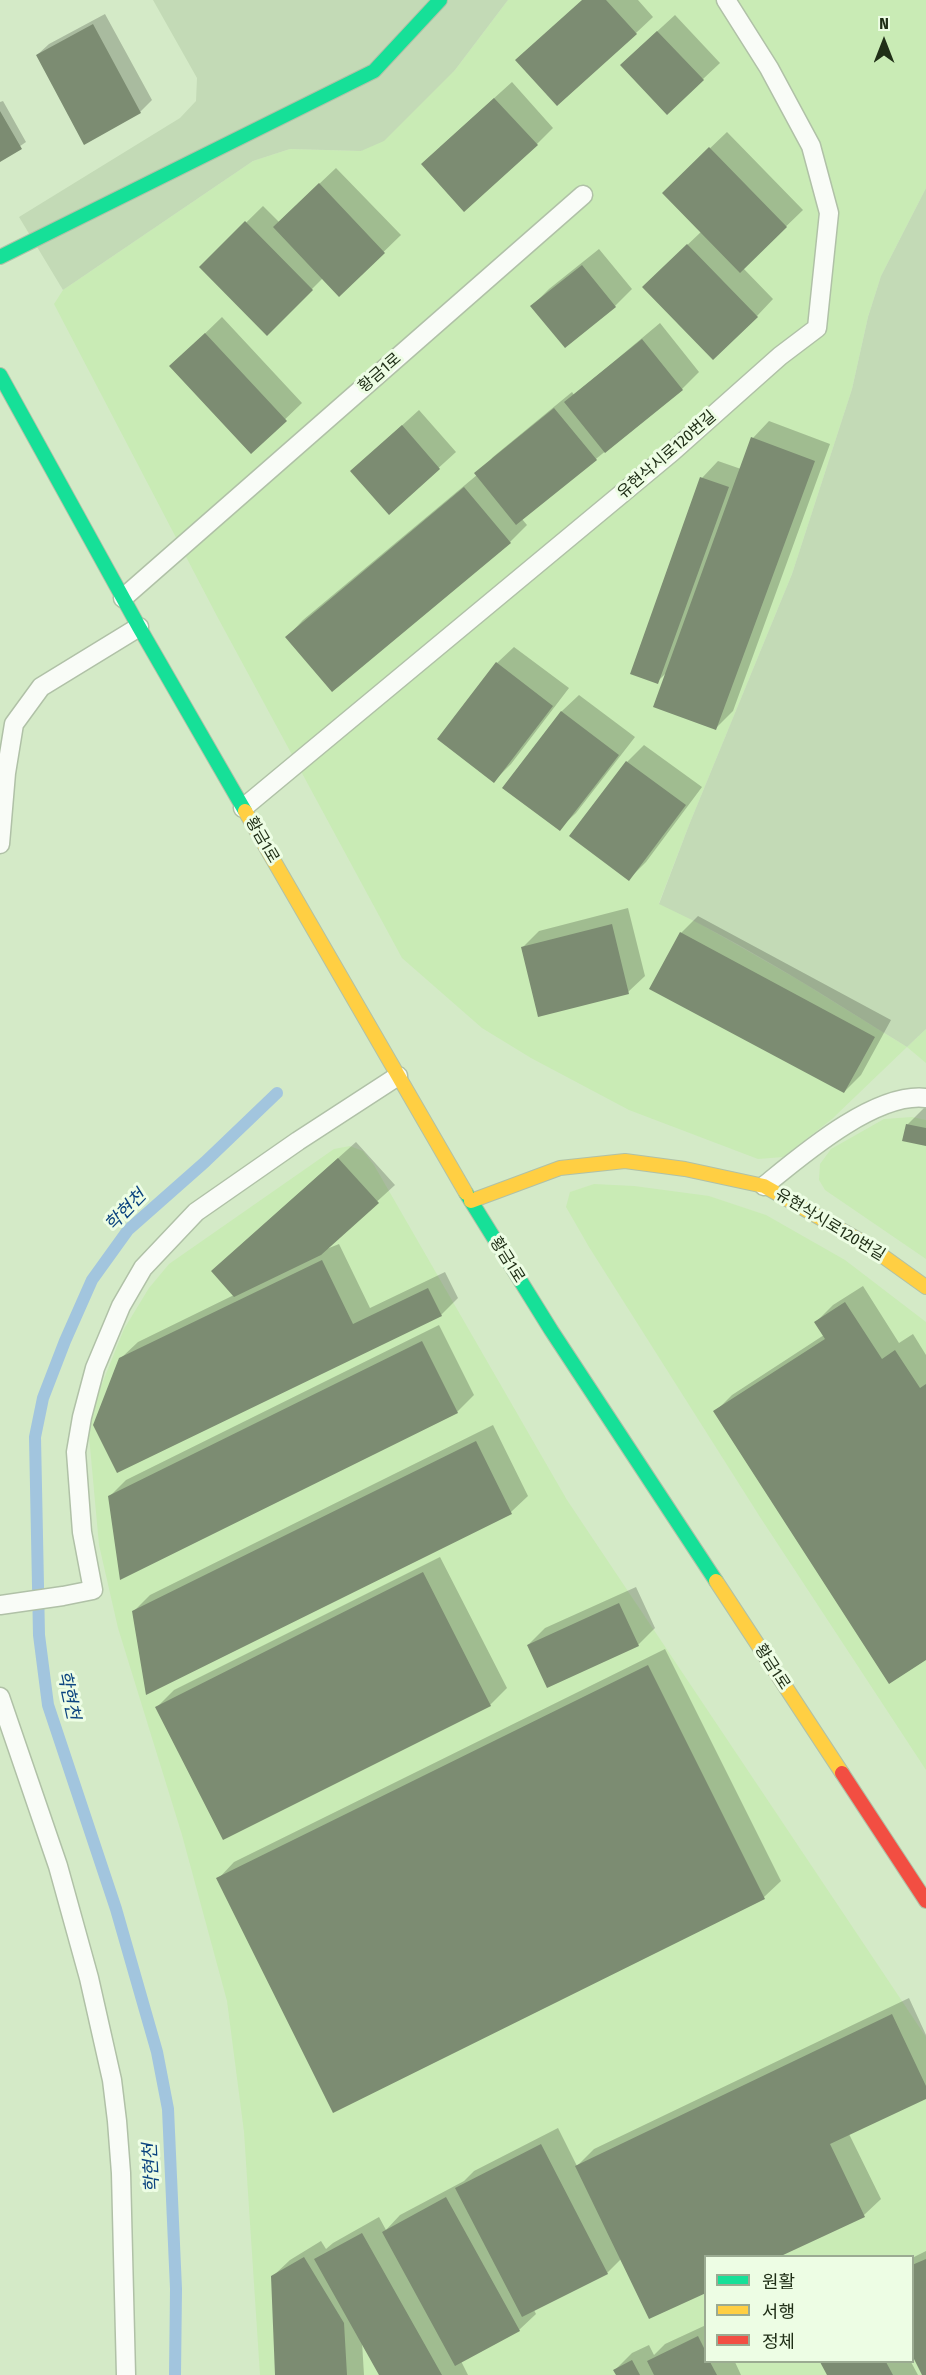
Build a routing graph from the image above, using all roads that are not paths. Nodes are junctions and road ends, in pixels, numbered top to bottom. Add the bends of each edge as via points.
1 (440, 0) edge
2 (726, 0) edge
3 (584, 195) dead end
4 (0, 257) edge
5 (0, 375) edge
6 (123, 598) junction
7 (139, 627) junction
8 (243, 808) junction
9 (0, 844) edge
10 (398, 1076) junction
11 (926, 1098) edge
12 (764, 1186) junction
13 (471, 1201) junction
14 (926, 1287) edge
15 (4, 1604) edge
16 (0, 1697) edge
17 (926, 1900) edge
18 (126, 2375) edge

1 - 4 street via 374,71
2 - 8 lane, 유현삭시로120번길 via 770,68 811,146 829,213 817,328
3 - 6 lane, 황금1로
5 - 6 street, 황금1로
6 - 7 street, 황금1로
7 - 8 street, 황금1로
7 - 9 lane via 41,687 14,724
8 - 10 street, 황금1로
10 - 13 street, 황금1로
10 - 15 lane via 196,1212 143,1268 121,1306 94,1368 76,1452 82,1532 93,1590
11 - 12 lane, 유현삭시로120번길 via 912,1097 880,1107 829,1135
12 - 13 street, 유현삭시로120번길 via 626,1161 560,1168
12 - 14 street, 유현삭시로120번길 via 866,1244
13 - 17 street, 황금1로
16 - 18 lane via 58,1866 103,2034 118,2132

